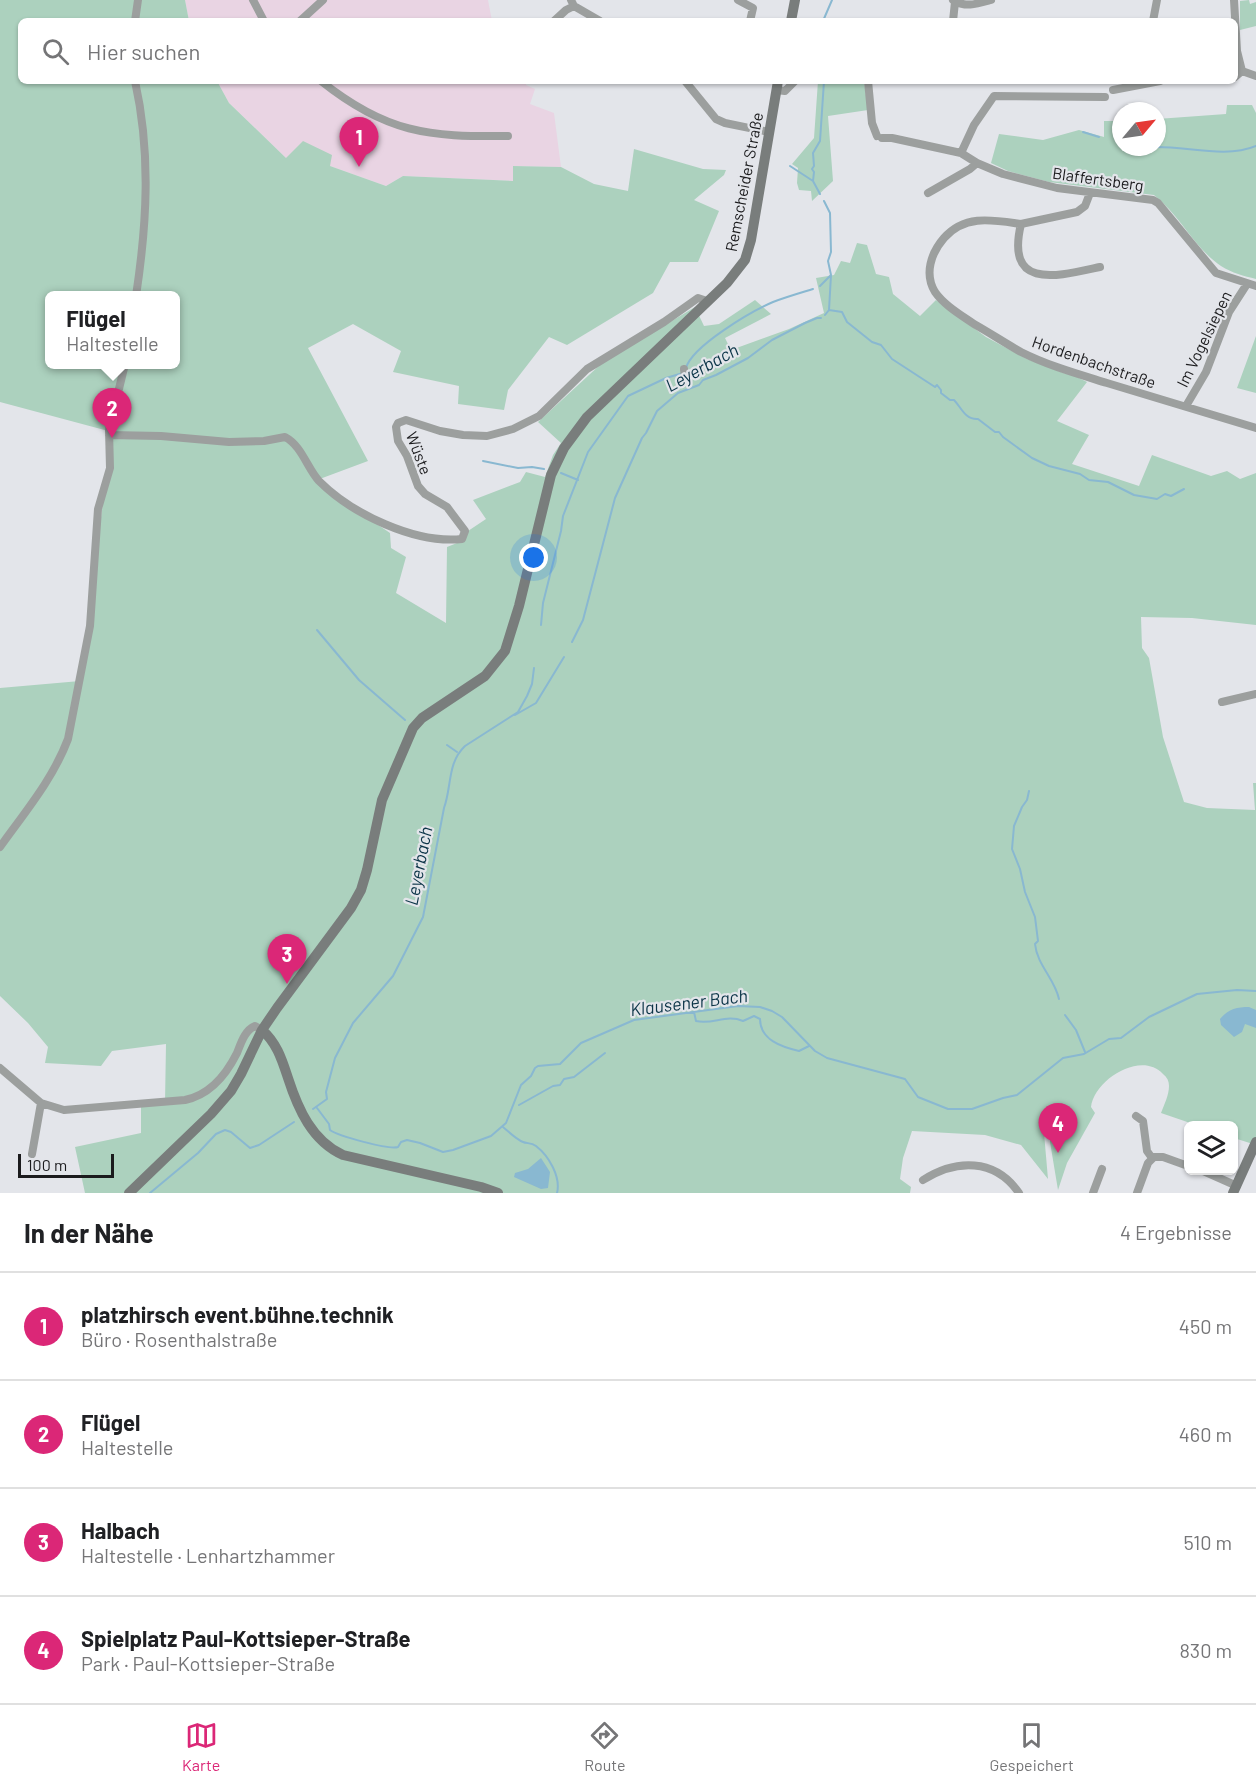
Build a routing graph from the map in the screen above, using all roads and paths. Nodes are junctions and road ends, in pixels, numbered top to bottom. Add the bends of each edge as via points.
1 (138, 0) edge
2 (254, 0) edge
3 (323, 0) edge
4 (738, 0) edge
5 (795, 0) edge
6 (991, 0) edge
7 (1157, 0) edge
8 (1234, 0) edge
9 (954, 1) edge
10 (573, 3) edge
11 (135, 18) edge
12 (263, 18) edge
13 (303, 18) edge
14 (557, 18) edge
15 (596, 18) edge
16 (751, 18) edge
17 (792, 18) edge
18 (953, 18) edge
19 (1154, 18) edge
20 (1235, 18) edge
21 (1238, 55) edge
22 (1242, 71) junction
23 (1238, 74) edge
24 (1256, 76) edge
25 (136, 84) edge
26 (325, 84) edge
27 (687, 84) edge
28 (792, 84) edge
29 (868, 84) edge
30 (1138, 84) edge
31 (777, 86) edge
32 (1113, 90) dead end
33 (1105, 97) dead end
34 (769, 132) junction
35 (508, 136) dead end
36 (961, 153) junction
37 (977, 163) junction
38 (928, 193) dead end
39 (1090, 193) junction
40 (1021, 224) junction
41 (1100, 267) dead end
42 (1246, 284) junction
43 (1256, 286) edge
44 (137, 291) edge
45 (707, 301) junction
46 (124, 369) edge
47 (684, 369) dead end
48 (685, 378) dead end
49 (1186, 406) junction
50 (1256, 428) edge
51 (109, 435) junction
52 (1256, 694) edge
53 (1222, 702) dead end
54 (0, 847) edge
55 (262, 1030) junction
56 (0, 1068) edge
57 (41, 1103) junction
58 (1136, 1116) dead end
59 (1256, 1142) edge
60 (32, 1154) dead end
61 (1152, 1158) junction
62 (1184, 1165) edge
63 (1102, 1169) dead end
64 (1210, 1175) edge
65 (923, 1180) dead end
66 (1235, 1189) edge
67 (129, 1193) edge
68 (498, 1193) edge
69 (1019, 1193) edge
70 (1093, 1193) edge
71 (1137, 1193) edge

1 - 11 street
2 - 12 street
3 - 13 street
4 - 16 street via 753,8
5 - 17 main road
6 - 9 street via 971,6
7 - 19 street
8 - 20 street
9 - 18 street
10 - 14 street
10 - 15 street
21 - 22 street
22 - 23 street
22 - 24 street
25 - 44 street via 145,135 147,197
26 - 35 street via 355,106 397,127 455,137
27 - 34 street via 716,119
28 - 31 street via 785,91
29 - 36 street, Blaffertsberg via 872,123 879,137
30 - 32 street
31 - 34 main road, Remscheider Straße
33 - 36 street via 994,96
34 - 45 main road, Remscheider Straße via 748,251 736,273
36 - 37 street, Blaffertsberg
37 - 38 street
37 - 39 street, Blaffertsberg via 1003,174
39 - 40 street, Hordenbachstraße via 1085,206 1077,212
39 - 42 street, Blaffertsberg via 1153,200 1216,273
40 - 41 street via 1017,247 1022,264 1029,270 1059,276
40 - 49 street, Hordenbachstraße via 977,220 953,229 932,258 929,273 938,295 963,317 1022,352
42 - 43 street, Blaffertsberg
42 - 49 street, Im Vogelsiepen
45 - 51 street, Wüste via 698,298 587,369 543,412 513,429 487,436 463,435 406,420 398,423 398,441 415,482 425,494 452,512 465,531 462,539 432,538 380,523 320,481 288,438 229,442
45 - 55 main road, Remscheider Straße via 587,417 564,448 551,475 505,651 485,676 413,728 382,800 361,890
46 - 51 street
47 - 48 street
49 - 50 street, Hordenbachstraße
51 - 54 street via 110,468 98,509 90,626 69,739 34,802
52 - 53 street
55 - 57 street via 255,1026 247,1031 218,1080 207,1091 185,1100 64,1110
55 - 67 main road, Remscheider Straße via 242,1074 222,1103
55 - 68 main road via 278,1050 306,1119 332,1150
56 - 57 street
57 - 60 street
58 - 61 street via 1143,1121
59 - 66 main road
61 - 62 street via 1163,1157
61 - 71 street
63 - 70 street
64 - 66 street
65 - 69 street via 948,1167 975,1165 999,1174

